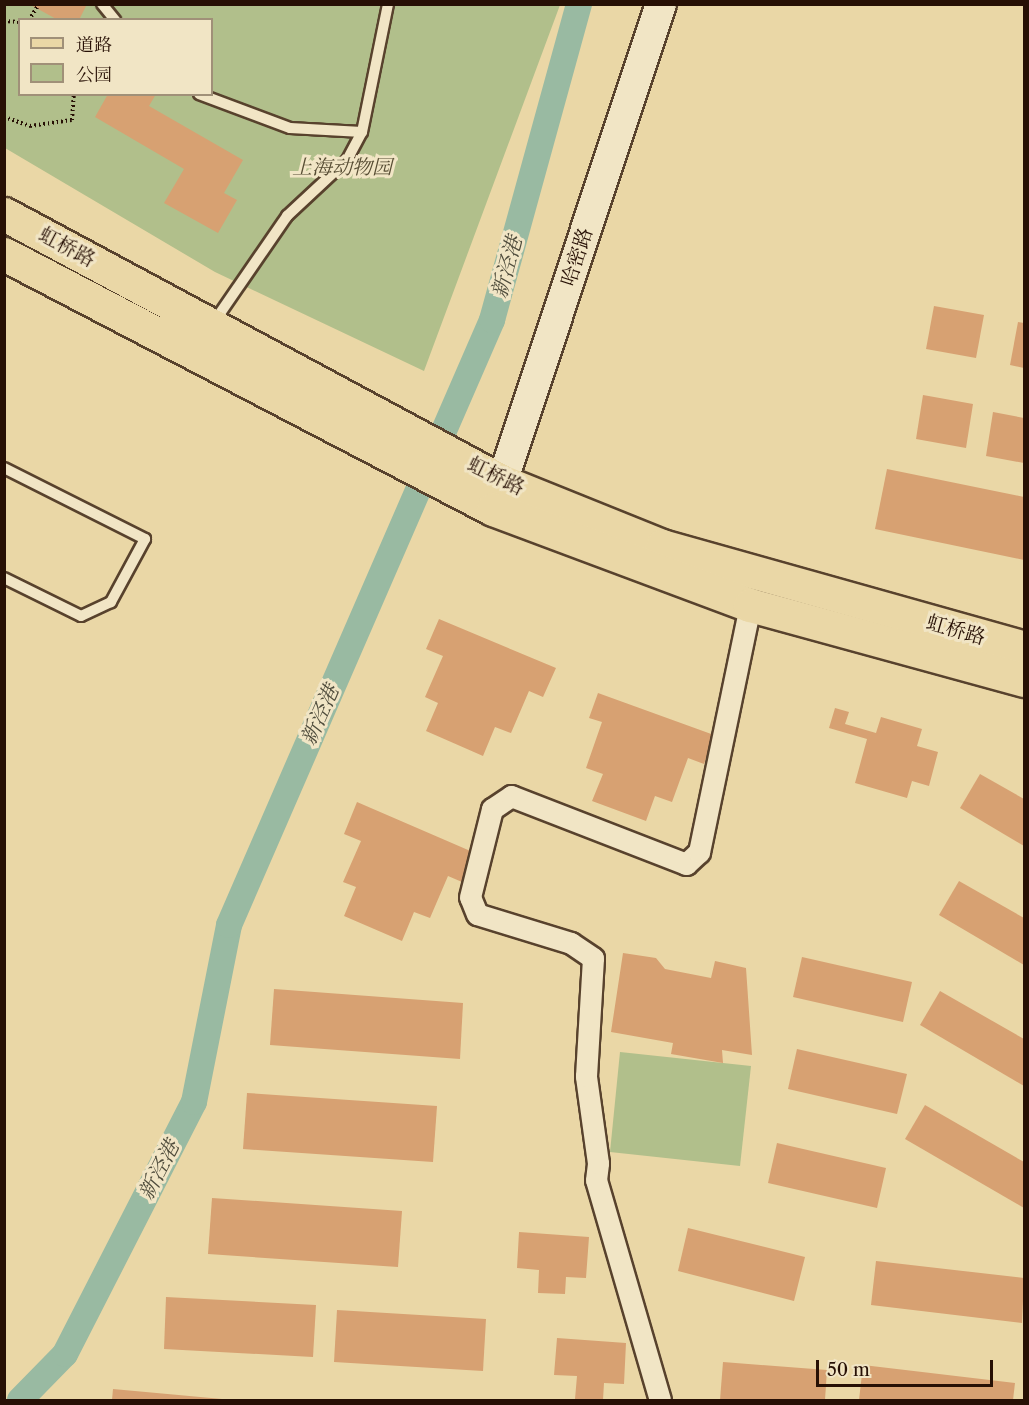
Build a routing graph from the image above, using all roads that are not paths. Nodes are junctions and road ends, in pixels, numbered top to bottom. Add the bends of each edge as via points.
1 (102, 4) edge
2 (388, 4) edge
3 (661, 4) edge
4 (113, 18) edge
5 (204, 96) edge
6 (362, 132) junction
7 (4, 213) edge
8 (4, 254) edge
9 (212, 325) junction
10 (389, 437) junction
11 (4, 468) edge
12 (498, 496) junction
13 (4, 578) edge
14 (750, 605) junction
15 (1024, 648) edge
16 (1024, 680) edge
17 (660, 1401) edge

1 - 4 lane
2 - 6 lane
3 - 12 street, 哈密路
5 - 6 lane via 290,128
6 - 9 lane via 347,160 287,216
7 - 9 main road, 虹桥路
8 - 10 main road, 虹桥路
9 - 10 main road, 虹桥路
10 - 12 main road, 虹桥路
11 - 13 lane via 146,539 111,602 81,616
12 - 14 main road, 虹桥路
12 - 15 main road, 虹桥路
14 - 16 main road, 虹桥路
14 - 17 street via 699,852 686,864 511,796 492,809 470,897 477,914 571,944 593,958 586,1076 598,1163 596,1180

